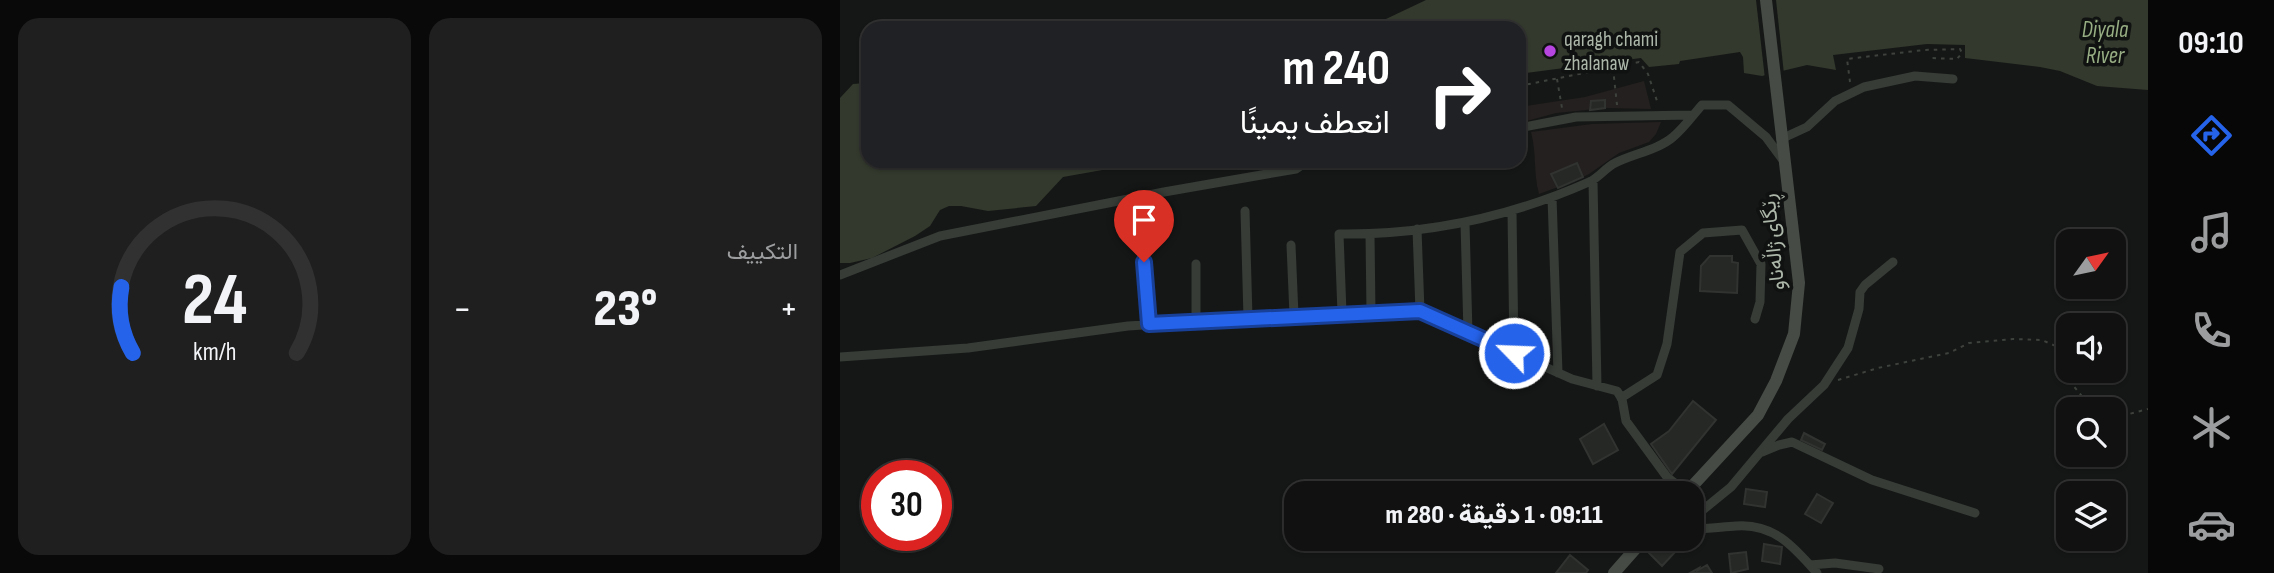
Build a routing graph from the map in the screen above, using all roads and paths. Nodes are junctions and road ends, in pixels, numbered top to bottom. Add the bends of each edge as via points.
1 (1766, 0) edge
2 (1931, 58) dead end
3 (1613, 67) junction
4 (1556, 78) junction
5 (1953, 79) dead end
6 (1526, 84) edge
7 (1852, 93) junction
8 (1661, 115) junction
9 (1693, 115) junction
10 (1619, 116) junction
11 (1564, 120) junction
12 (1526, 127) edge
13 (1781, 139) junction
14 (1783, 160) junction
15 (1298, 168) edge
16 (1593, 181) junction
17 (1552, 197) junction
18 (1245, 211) dead end
19 (1512, 211) junction
20 (1465, 223) junction
21 (1417, 229) junction
22 (1370, 234) junction
23 (1291, 245) dead end
24 (1144, 262) dead end
25 (1892, 262) dead end
26 (1196, 264) dead end
27 (840, 275) edge
28 (1420, 311) junction
29 (1342, 313) junction
30 (1371, 313) junction
31 (1294, 315) junction
32 (1248, 318) junction
33 (1755, 319) dead end
34 (1196, 321) junction
35 (1149, 324) junction
36 (1468, 333) junction
37 (1514, 353) junction
38 (840, 357) edge
39 (1558, 373) junction
40 (1824, 385) junction
41 (1597, 386) junction
42 (2083, 397) edge
43 (1622, 398) junction
44 (2148, 409) edge
45 (2126, 415) edge
46 (1761, 453) junction
47 (1672, 481) edge
48 (1700, 481) edge
49 (1704, 509) edge
50 (1975, 513) dead end
51 (1704, 528) edge
52 (1634, 551) edge
53 (1810, 565) junction
54 (1879, 569) dead end
55 (1617, 572) edge
56 (1817, 573) edge

1 - 13 main road, ڕێگای ژاڵەناو
2 - 7 path via 1958,59 1962,53 1959,49 1924,50 1847,59
3 - 4 path
3 - 8 path via 1639,62 1648,74
3 - 10 path
4 - 6 path
4 - 11 path
5 - 7 street via 1914,76
7 - 13 street via 1835,101 1807,127
8 - 9 street
8 - 10 street
9 - 14 street via 1702,105 1728,105 1766,137
9 - 16 street via 1672,138 1612,164
10 - 11 street
11 - 12 street
13 - 14 main road, ڕێگای ژاڵەناو
14 - 48 main road, ڕێگای ژاڵەناو via 1799,284 1794,334 1758,415
15 - 27 street via 940,236
16 - 17 street
16 - 41 street
17 - 19 street
17 - 39 street
18 - 32 street
19 - 20 street
19 - 37 street
20 - 21 street
20 - 36 street
21 - 22 street
21 - 28 street
22 - 29 street via 1339,234
22 - 30 street
23 - 31 street
24 - 35 street
25 - 40 street via 1860,292 1848,348
26 - 34 street
28 - 30 street
28 - 36 street
29 - 30 street
29 - 31 street
31 - 32 street
32 - 34 street
33 - 43 street via 1761,264 1742,230 1703,233 1680,252 1667,344 1657,375
34 - 35 street
35 - 38 street via 968,348
36 - 37 street
37 - 39 street
39 - 41 street
40 - 42 path via 1949,353 1969,343 2042,340 2060,348 2068,379
40 - 46 street
41 - 43 street via 1617,391
43 - 47 street via 1626,421
44 - 45 path
46 - 49 street
46 - 50 street via 1792,442 1872,480
51 - 53 street via 1767,528
52 - 55 main road
53 - 54 street via 1836,563
53 - 56 street

